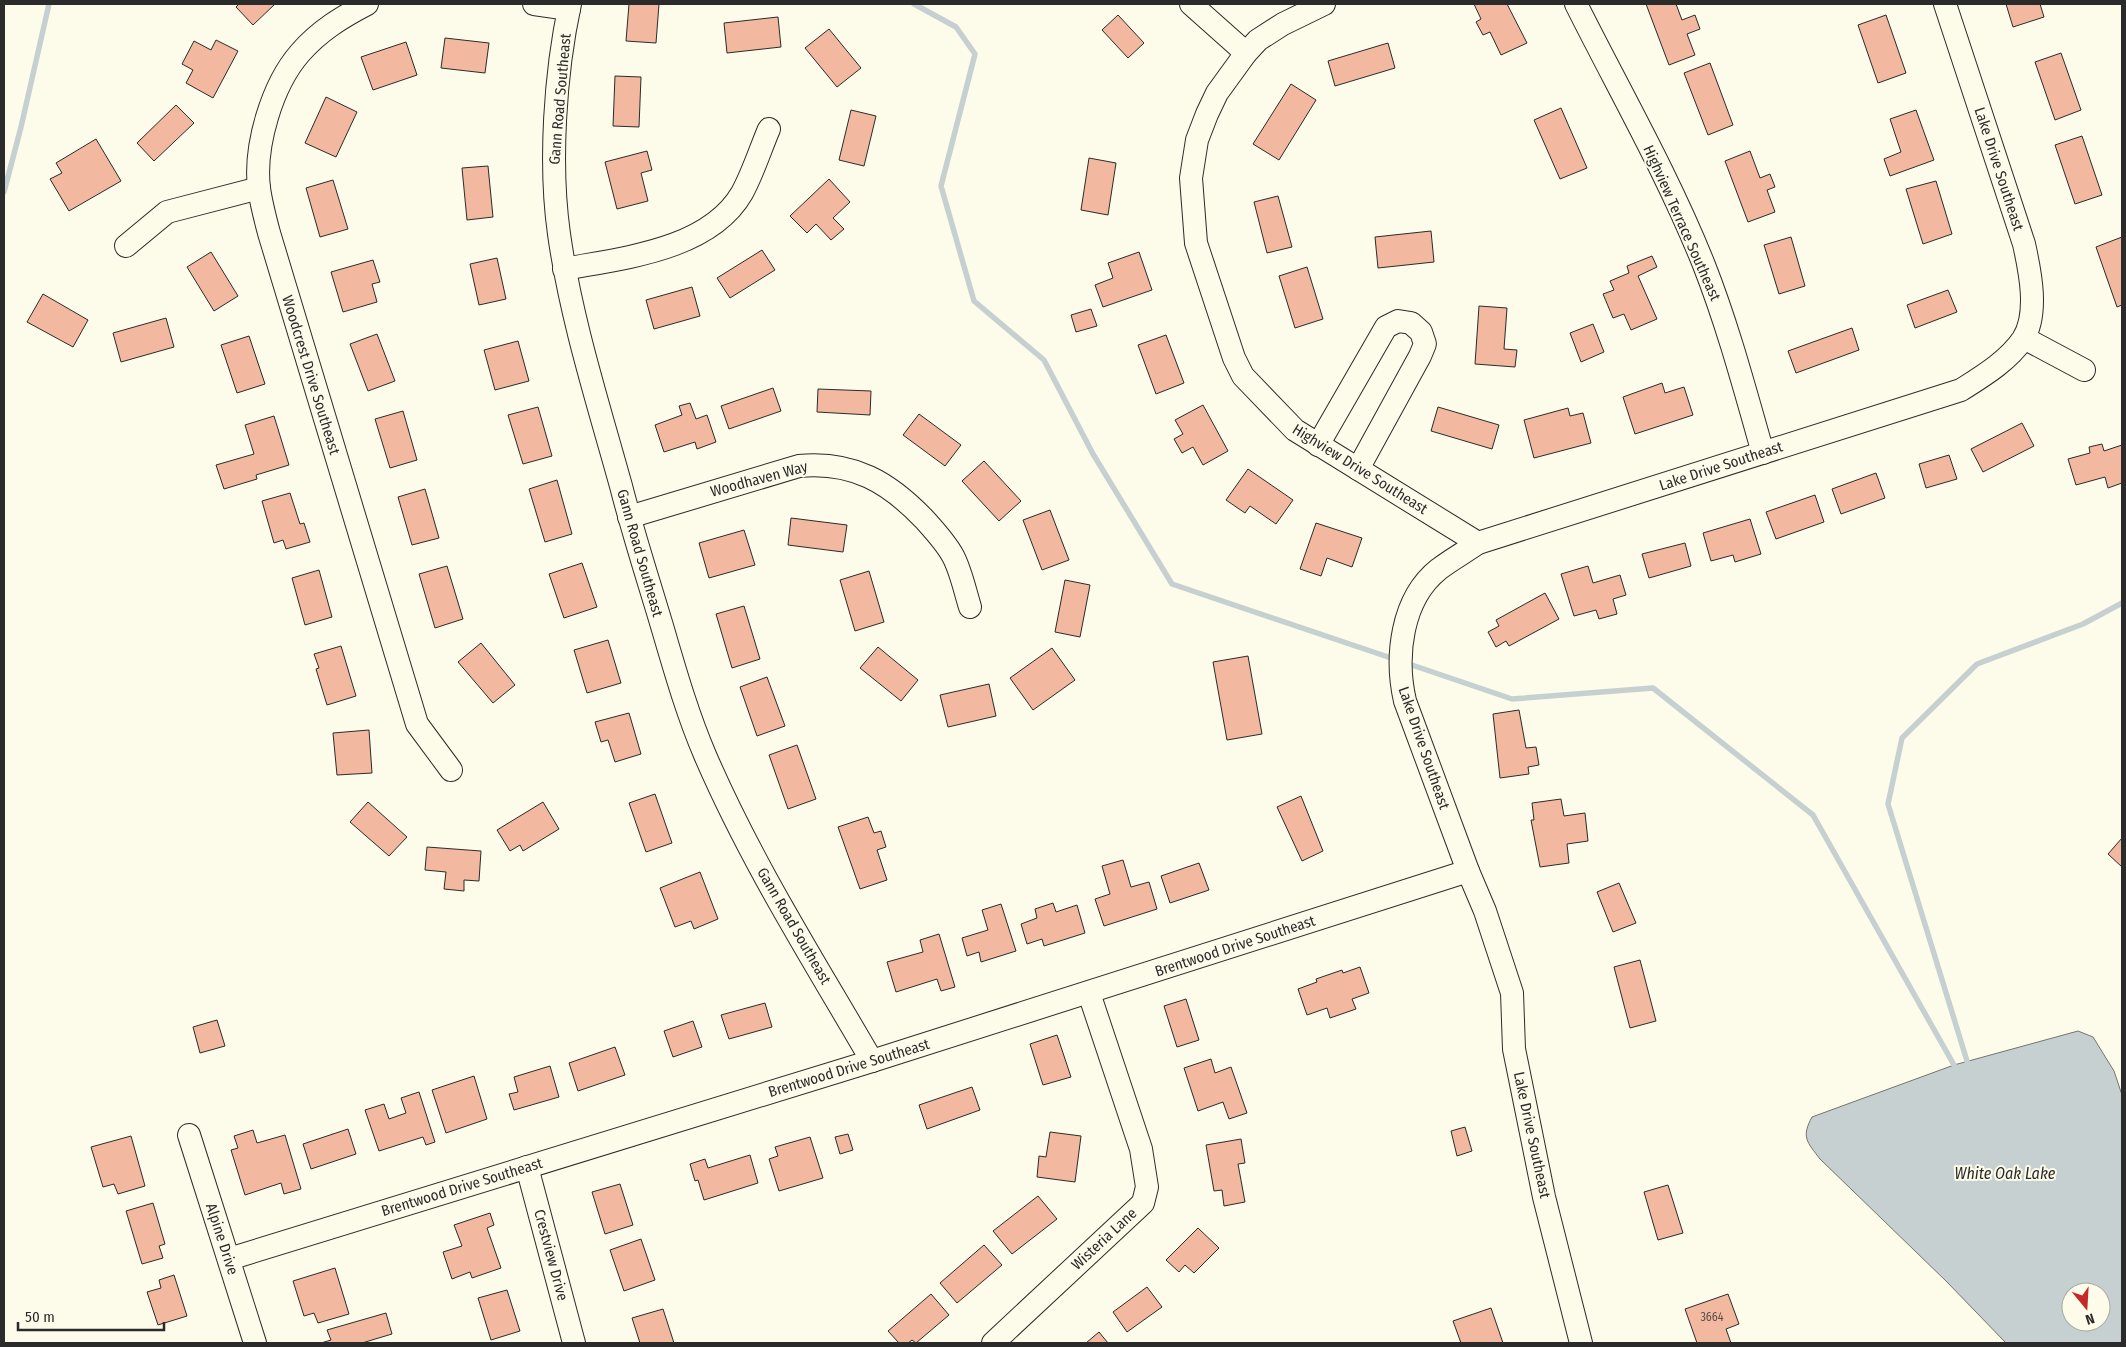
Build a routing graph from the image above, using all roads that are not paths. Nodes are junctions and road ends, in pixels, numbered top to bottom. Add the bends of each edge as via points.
1 (367, 4) edge
2 (534, 4) edge
3 (1191, 4) edge
4 (1324, 4) edge
5 (1576, 4) edge
6 (1945, 4) edge
7 (569, 6) edge
8 (1246, 53) junction
9 (769, 129) dead end
10 (259, 188) junction
11 (126, 246) dead end
12 (564, 269) junction
13 (2024, 338) junction
14 (2084, 370) dead end
15 (1318, 445) junction
16 (1763, 453) junction
17 (1358, 469) junction
18 (629, 517) junction
19 (1478, 543) junction
20 (970, 607) dead end
21 (451, 770) dead end
22 (1468, 871) junction
23 (1089, 993) junction
24 (872, 1062) junction
25 (189, 1135) dead end
26 (528, 1167) junction
27 (229, 1259) junction
28 (255, 1343) edge
29 (574, 1343) edge
30 (993, 1343) edge
31 (1581, 1343) edge

1 - 10 street, Woodcrest Drive Southeast via 313,39 284,76 262,135
2 - 7 street
3 - 8 street
4 - 8 street, Highview Drive Southeast via 1283,24 1258,40
5 - 16 street, Highview Terrace Southeast via 1672,193 1704,265 1729,336
6 - 13 street, Lake Drive Southeast via 2024,244 2032,296
7 - 12 street, Gann Road Southeast via 559,78 554,156 555,200
8 - 15 street, Highview Drive Southeast via 1217,93 1198,140 1191,178 1196,243 1243,376 1295,430
9 - 12 street via 741,194 704,232 655,250
10 - 11 street via 167,212
10 - 21 street, Woodcrest Drive Southeast via 271,242 417,724
12 - 18 street, Gann Road Southeast
13 - 14 street
13 - 16 street, Lake Drive Southeast via 1990,372 1960,390
15 - 17 street, Highview Drive Southeast
15 - 17 street via 1386,327 1398,321 1411,323 1421,332 1424,344 1420,356
16 - 19 street, Lake Drive Southeast
17 - 19 street, Highview Drive Southeast
18 - 20 street, Woodhaven Way via 800,466 842,467 882,483 900,495 924,520 954,556
18 - 24 street, Gann Road Southeast via 684,701 705,754 780,904
19 - 22 street, Lake Drive Southeast via 1438,570 1413,604 1401,654 1400,682 1404,701
22 - 23 street, Brentwood Drive Southeast
22 - 31 street, Lake Drive Southeast via 1512,993 1514,1049 1544,1197
23 - 24 street, Brentwood Drive Southeast
23 - 30 street, Wisteria Lane via 1141,1149 1147,1187 1143,1203
24 - 26 street, Brentwood Drive Southeast
25 - 27 street, Alpine Drive
26 - 27 street, Brentwood Drive Southeast
26 - 29 street, Crestview Drive
27 - 28 street, Alpine Drive

